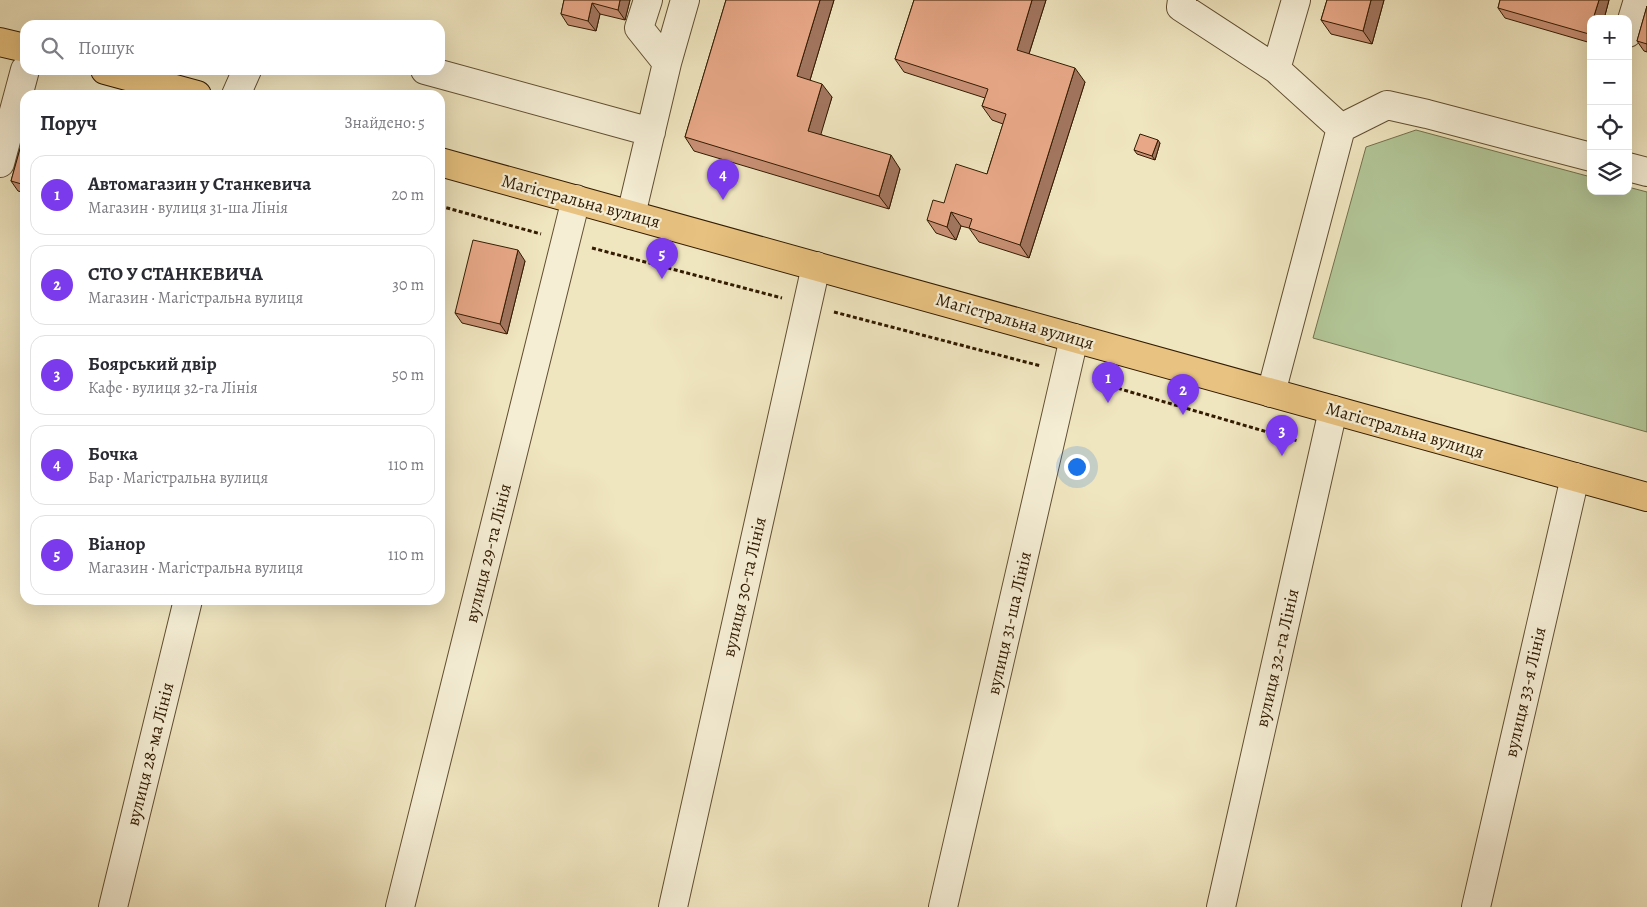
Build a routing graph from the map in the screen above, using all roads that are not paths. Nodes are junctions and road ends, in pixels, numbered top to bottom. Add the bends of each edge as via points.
1 (648, 0) edge
2 (684, 0) edge
3 (1182, 0) edge
4 (1296, 0) edge
5 (1638, 0) edge
6 (1632, 20) edge
7 (0, 42) edge
8 (20, 47) edge
9 (667, 63) junction
10 (1276, 69) junction
11 (24, 75) edge
12 (123, 75) edge
13 (245, 75) edge
14 (443, 75) edge
15 (179, 90) edge
16 (238, 90) edge
17 (1341, 128) junction
18 (651, 132) junction
19 (1587, 156) edge
20 (0, 162) edge
21 (445, 163) edge
22 (1632, 168) edge
23 (1647, 172) edge
24 (576, 200) junction
25 (631, 215) junction
26 (816, 266) junction
27 (1074, 338) junction
28 (1271, 393) junction
29 (1333, 410) junction
30 (1574, 477) junction
31 (1647, 497) edge
32 (187, 605) edge
33 (113, 907) edge
34 (400, 907) edge
35 (673, 907) edge
36 (943, 907) edge
37 (1221, 907) edge
38 (1476, 907) edge

1 - 9 street via 639,28
2 - 9 street
3 - 10 street via 1181,8
4 - 10 street
5 - 6 street
7 - 8 main road
9 - 18 street
10 - 17 street
11 - 20 street
12 - 15 main road
13 - 16 street
14 - 18 street
17 - 19 street via 1387,105
17 - 28 street
18 - 25 street
21 - 24 main road, Магістральна вулиця
22 - 23 street
24 - 25 main road, Магістральна вулиця
24 - 34 street, вулиця 29-та Лінія
25 - 26 main road, Магістральна вулиця
26 - 27 main road, Магістральна вулиця
26 - 35 street, вулиця 30-та Лінія
27 - 28 main road, Магістральна вулиця
27 - 36 street, вулиця 31-ша Лінія
28 - 29 main road, Магістральна вулиця
29 - 30 main road, Магістральна вулиця
29 - 37 street, вулиця 32-га Лінія
30 - 31 main road, Магістральна вулиця
30 - 38 street, вулиця 33-я Лінія
32 - 33 street, вулиця 28-ма Лінія

